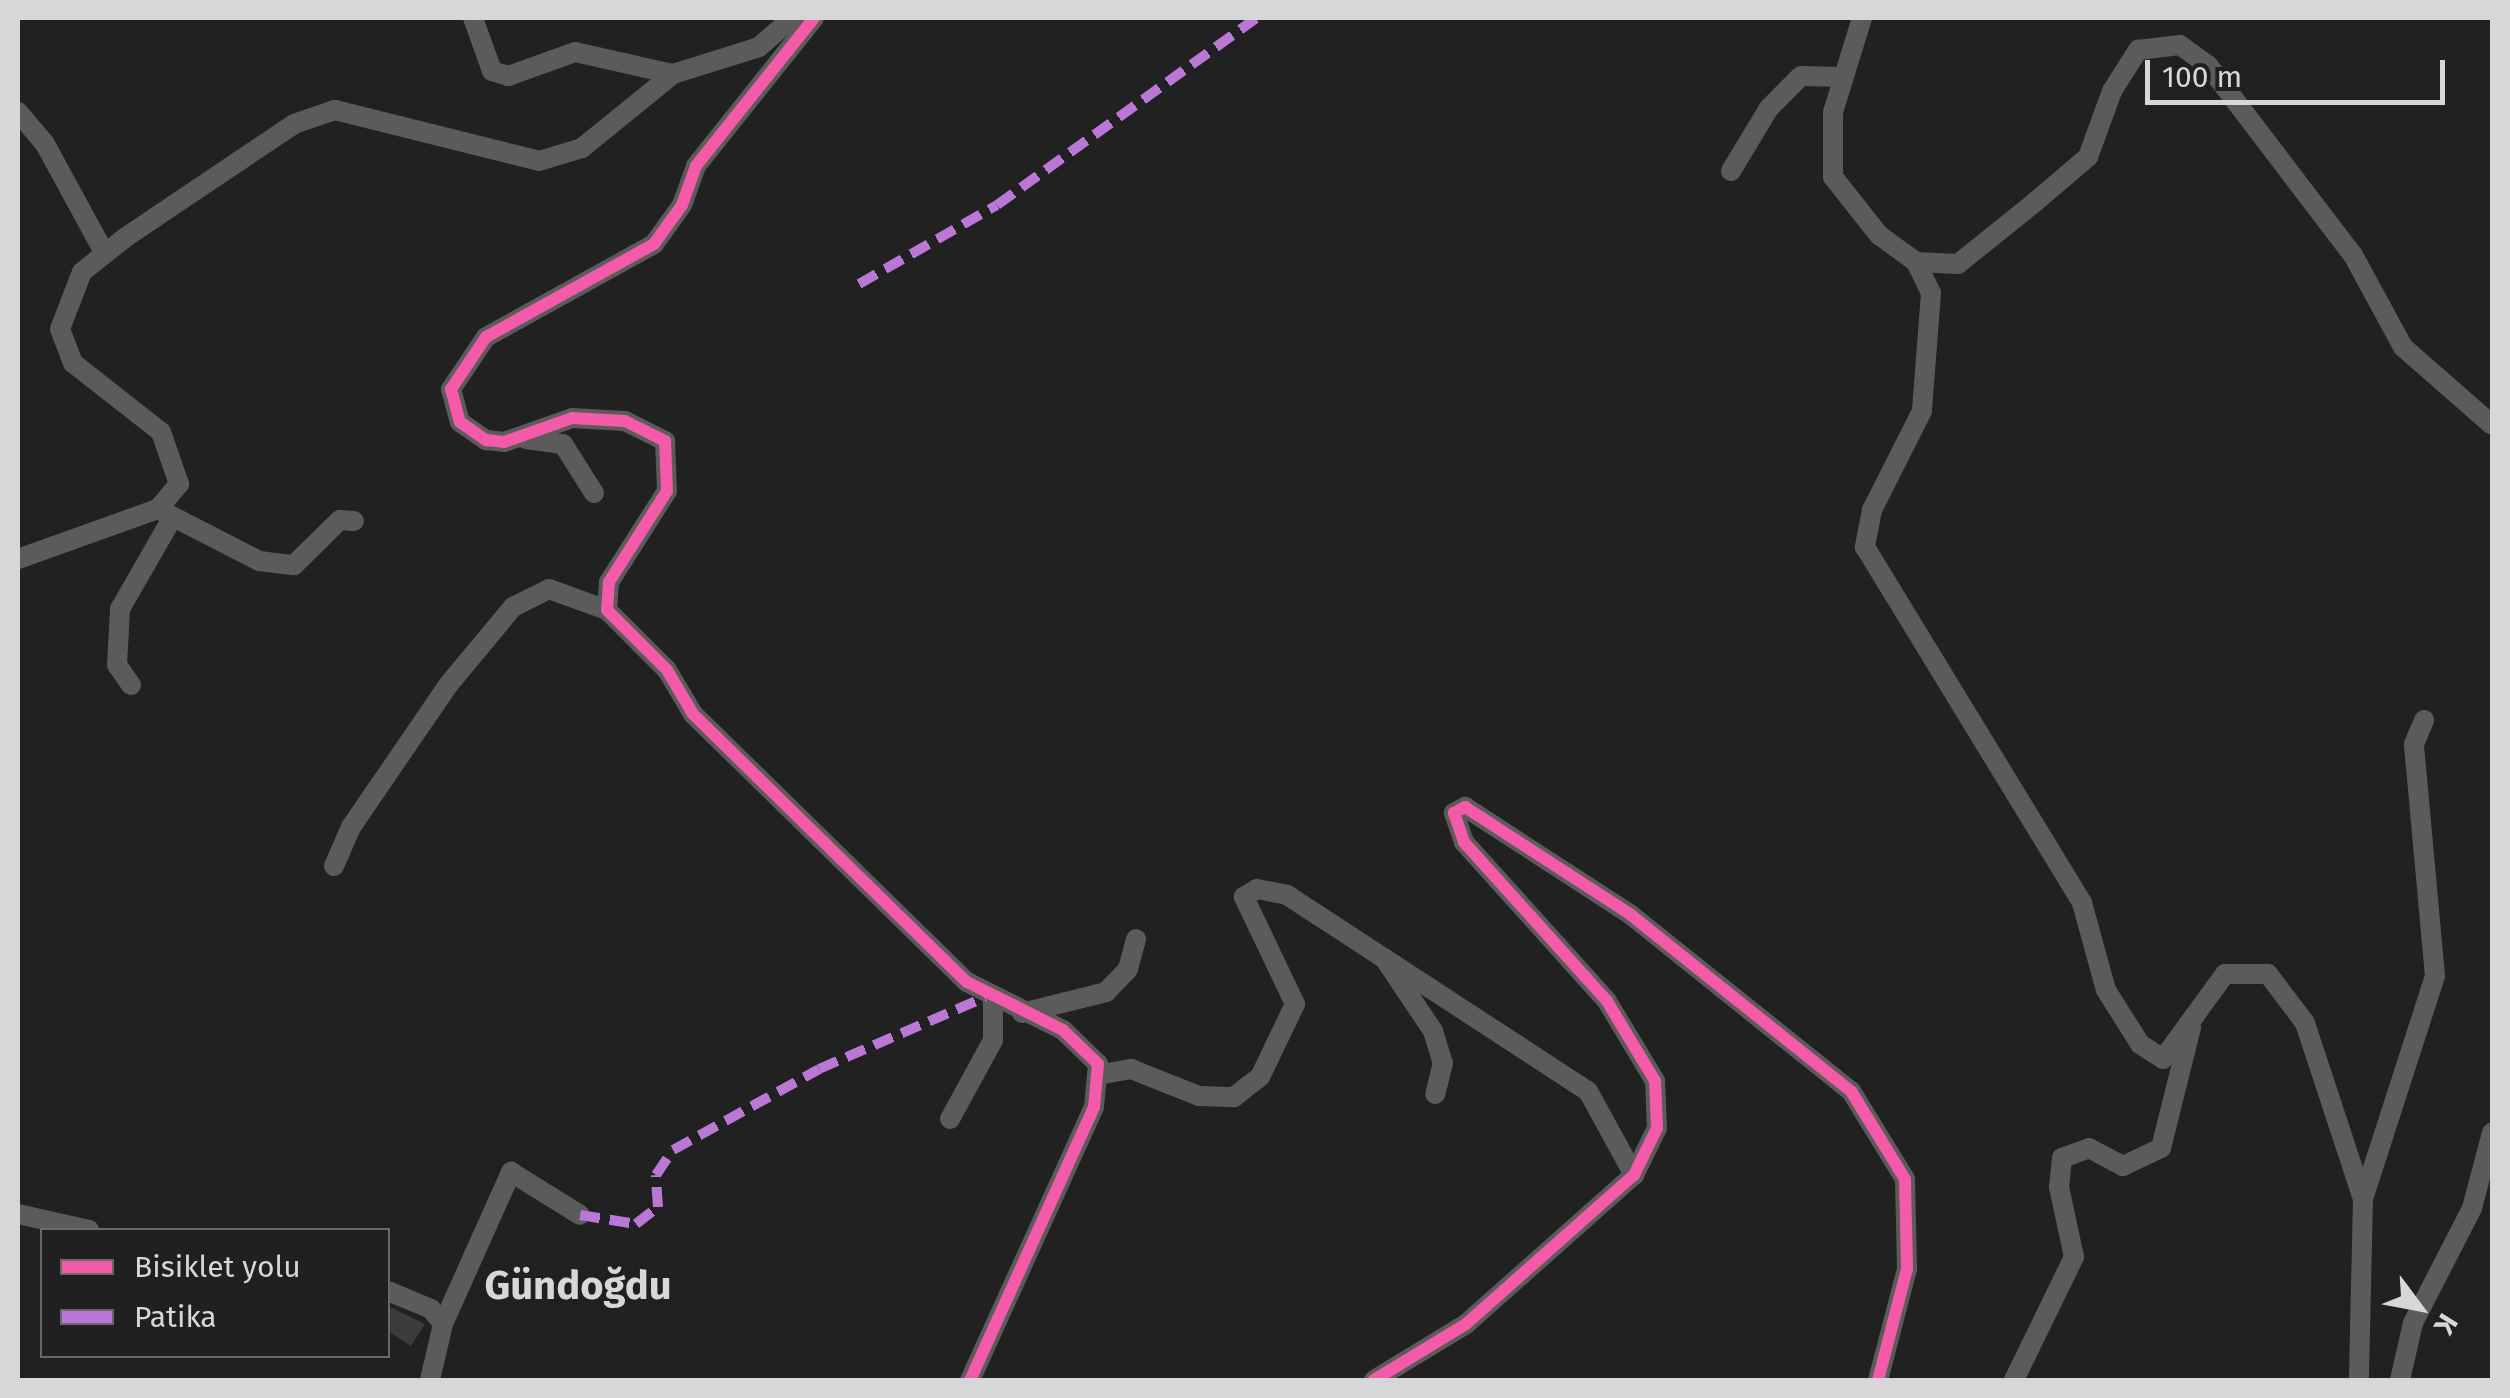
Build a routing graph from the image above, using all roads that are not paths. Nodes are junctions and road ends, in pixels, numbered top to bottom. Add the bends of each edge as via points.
1 (472, 18) edge
2 (792, 18) edge
3 (814, 18) edge
4 (1862, 18) edge
5 (673, 74) junction
6 (1843, 77) junction
7 (18, 112) edge
8 (1731, 171) dead end
9 (105, 254) junction
10 (1916, 262) junction
11 (2492, 425) edge
12 (514, 438) junction
13 (594, 493) dead end
14 (166, 513) junction
15 (354, 521) dead end
16 (18, 559) edge
17 (607, 610) junction
18 (131, 685) dead end
19 (2424, 720) dead end
20 (334, 866) dead end
21 (1136, 940) dead end
22 (1380, 952) junction
23 (993, 1000) junction
24 (1022, 1012) junction
25 (2194, 1017) junction
26 (1097, 1076) junction
27 (1434, 1094) dead end
28 (950, 1119) dead end
29 (2492, 1133) edge
30 (1634, 1175) junction
31 (2364, 1199) junction
32 (18, 1214) edge
33 (580, 1215) dead end
34 (80, 1228) edge
35 (390, 1292) edge
36 (443, 1324) junction
37 (430, 1380) edge
38 (970, 1380) edge
39 (1374, 1380) edge
40 (1878, 1380) edge
41 (2014, 1380) edge
42 (2359, 1380) edge
43 (2400, 1380) edge

1 - 5 street via 492,71 508,76 575,52
2 - 5 street via 759,47
3 - 12 street via 696,166 682,205 654,244 582,289 516,316 462,368 451,389 460,422 486,440
4 - 6 street
5 - 9 street via 582,148 539,161 335,110 294,124
6 - 8 street via 1801,76 1769,108
6 - 10 street via 1833,112 1834,177 1879,235
7 - 9 street via 45,144
9 - 14 street via 82,272 60,329 72,363 160,432 176,456 180,484
10 - 11 street via 1958,264 2035,202 2088,157 2138,50 2180,45 2208,65 2353,256 2403,347
10 - 25 street via 1931,293 1922,411 1872,510 1865,547 2082,903 2106,990 2140,1044 2162,1058
12 - 13 street via 563,444
12 - 17 street via 572,418 625,421 666,441 667,491 609,582
14 - 15 street via 260,561 294,566 340,520
14 - 16 street
14 - 18 street via 120,609 116,664
17 - 20 street via 549,589 513,607 448,684 350,827
17 - 23 street via 666,670 693,714 832,854
19 - 31 street via 2414,744 2436,976
21 - 24 street via 1128,968 1106,992
22 - 26 street via 1287,896 1257,889 1244,897 1295,1004 1260,1077 1234,1097 1199,1096 1132,1069
22 - 27 street via 1434,1031 1443,1063
22 - 30 street via 1588,1091
23 - 24 street
23 - 28 street via 994,1040
24 - 26 street via 1063,1030 1098,1064
25 - 31 street via 2225,974 2268,974 2284,990 2305,1022
25 - 41 street via 2160,1148 2123,1166 2088,1148 2062,1158 2059,1187 2074,1256
26 - 38 street via 1094,1107
29 - 43 street via 2472,1208 2412,1322
30 - 39 street via 1466,1324
30 - 40 street via 1657,1128 1655,1080 1607,1000 1464,842 1454,813 1465,807 1632,915 1851,1092 1905,1180 1907,1269
31 - 42 street
32 - 34 street
33 - 36 street via 511,1172
35 - 36 street via 431,1309
36 - 37 street

